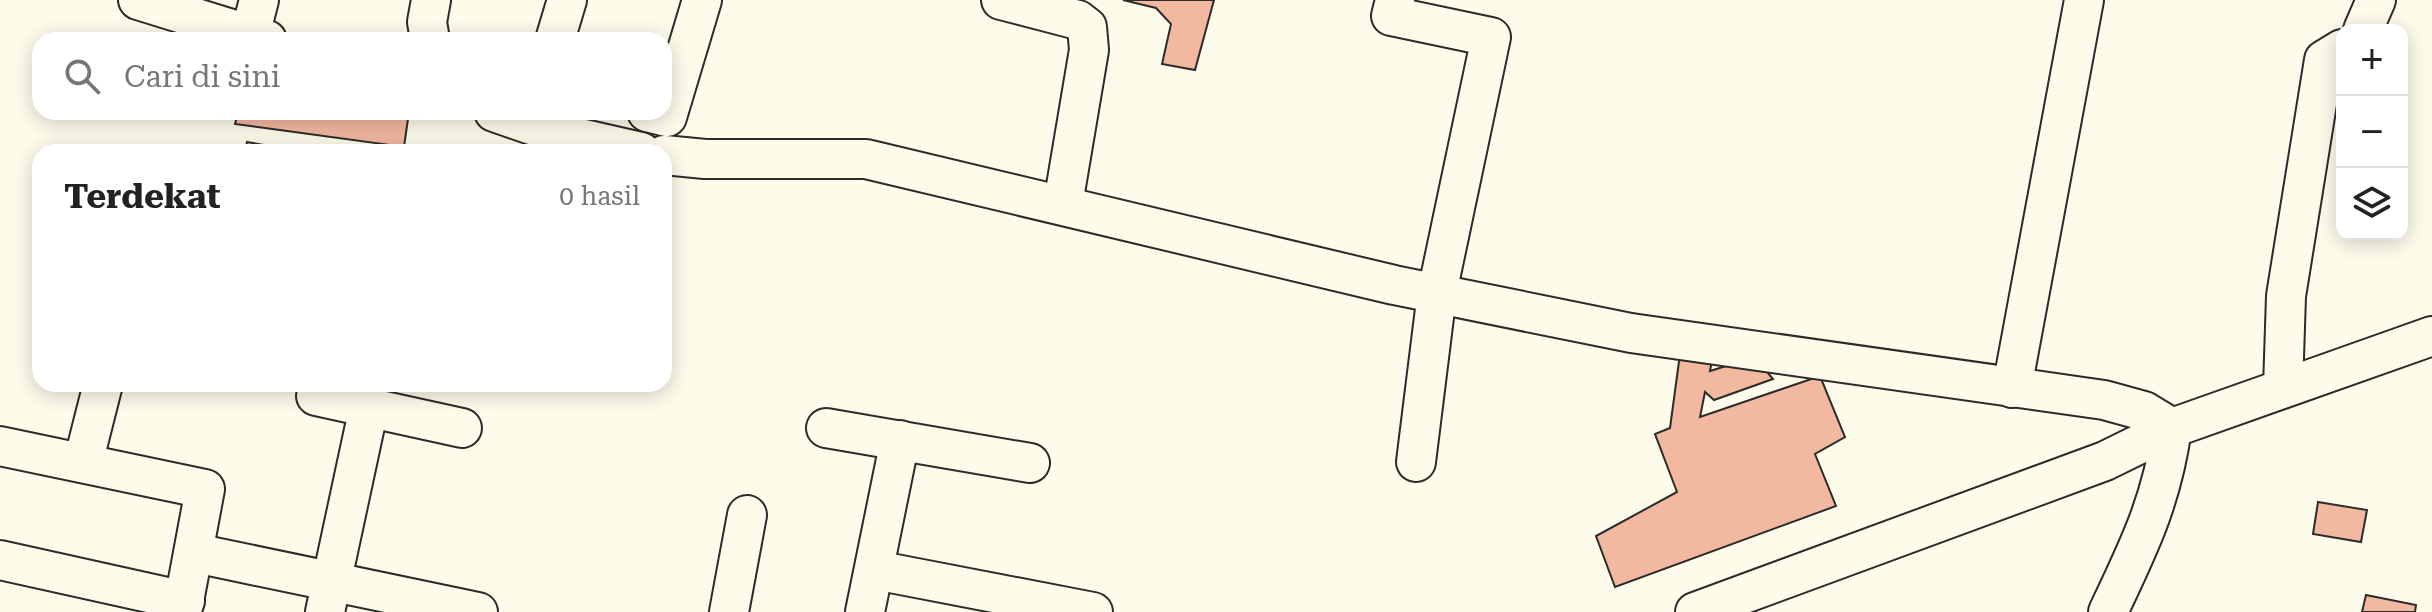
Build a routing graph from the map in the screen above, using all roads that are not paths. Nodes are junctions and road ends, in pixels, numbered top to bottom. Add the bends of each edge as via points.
1 (138, 0) edge
2 (431, 0) edge
3 (567, 0) edge
4 (702, 0) edge
5 (1001, 0) edge
6 (1395, 0) edge
7 (2084, 0) edge
8 (2376, 0) edge
9 (2366, 24) edge
10 (259, 25) edge
11 (429, 32) edge
12 (557, 32) edge
13 (2336, 53) edge
14 (672, 100) edge
15 (533, 120) edge
16 (614, 144) edge
17 (672, 156) edge
18 (1063, 204) junction
19 (1437, 293) junction
20 (2432, 336) edge
21 (2012, 388) junction
22 (2283, 388) junction
23 (101, 392) edge
24 (316, 396) dead end
25 (369, 407) junction
26 (462, 428) dead end
27 (826, 428) dead end
28 (2172, 428) junction
29 (900, 440) junction
30 (0, 446) edge
31 (1416, 462) dead end
32 (83, 463) junction
33 (1030, 463) dead end
34 (747, 515) dead end
35 (195, 553) junction
36 (0, 560) edge
37 (875, 570) junction
38 (329, 597) edge
39 (183, 606) edge
40 (468, 611) edge
41 (729, 612) edge
42 (865, 612) edge
43 (1093, 612) edge
44 (1695, 612) edge
45 (2108, 612) edge

1 - 10 street
2 - 11 street
3 - 12 street
4 - 14 street
5 - 18 street via 1087,27 1089,50
6 - 19 street via 1391,16 1491,37
7 - 21 street
8 - 9 street
13 - 22 street via 2324,60 2286,296
15 - 16 street
17 - 18 street via 866,159
18 - 19 street
19 - 21 street via 1631,333
19 - 31 street
20 - 22 street
21 - 28 street via 2104,400 2144,411
22 - 28 street
23 - 32 street
24 - 25 street
25 - 26 street
25 - 38 street
27 - 29 street
28 - 44 street via 2105,461
28 - 45 street via 2155,510
29 - 33 street
29 - 37 street
30 - 32 street
32 - 35 street via 205,489
34 - 41 street
35 - 38 street
35 - 39 street
36 - 39 street
37 - 42 street
37 - 43 street
38 - 40 street

